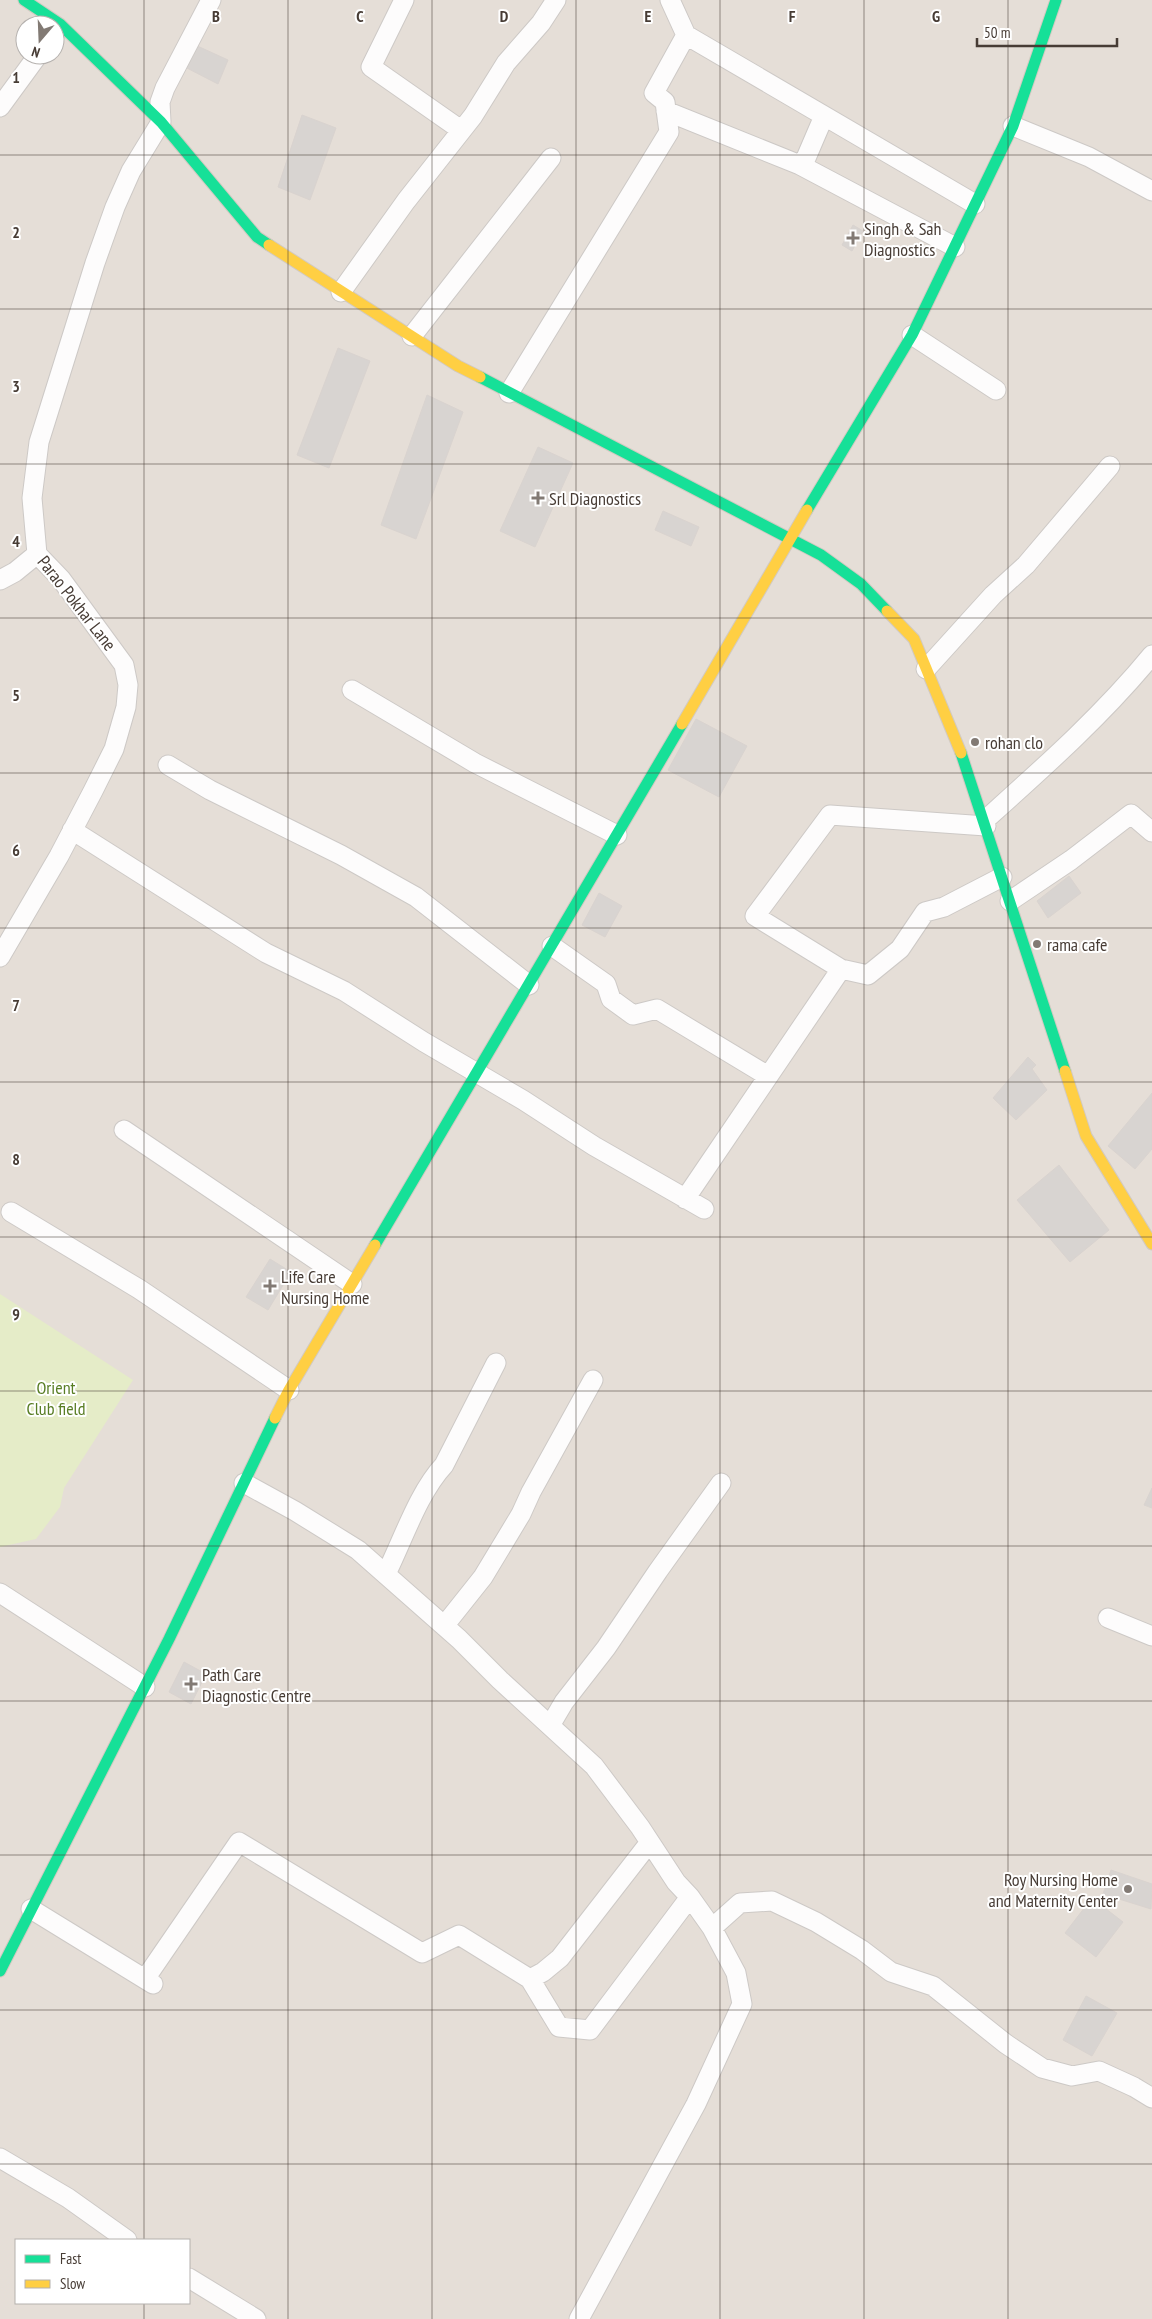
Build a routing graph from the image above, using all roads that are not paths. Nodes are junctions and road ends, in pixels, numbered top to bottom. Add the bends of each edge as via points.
1 (24, 0) edge
2 (211, 0) edge
3 (404, 0) edge
4 (556, 0) edge
5 (670, 0) edge
6 (1056, 0) edge
7 (42, 15) edge
8 (65, 35) edge
9 (686, 35) junction
10 (31, 65) edge
11 (0, 107) edge
12 (666, 111) junction
13 (824, 116) junction
14 (161, 122) junction
15 (1013, 126) junction
16 (462, 130) junction
17 (551, 158) dead end
18 (800, 165) junction
19 (1152, 191) edge
20 (975, 204) junction
21 (955, 247) junction
22 (342, 292) junction
23 (912, 335) junction
24 (412, 336) junction
25 (996, 390) dead end
26 (509, 393) junction
27 (1110, 466) dead end
28 (792, 539) junction
29 (36, 554) junction
30 (0, 580) edge
31 (1152, 655) edge
32 (926, 669) junction
33 (352, 690) dead end
34 (168, 765) dead end
35 (985, 824) junction
36 (72, 830) junction
37 (1152, 832) edge
38 (617, 835) junction
39 (1002, 877) junction
40 (1010, 901) junction
41 (552, 946) junction
42 (0, 957) edge
43 (842, 969) junction
44 (529, 985) junction
45 (477, 1073) junction
46 (768, 1076) junction
47 (124, 1130) dead end
48 (685, 1199) junction
49 (704, 1209) dead end
50 (10, 1212) dead end
51 (1152, 1244) edge
52 (352, 1284) junction
53 (496, 1364) dead end
54 (593, 1380) dead end
55 (288, 1390) junction
56 (244, 1483) junction
57 (721, 1483) dead end
58 (386, 1574) junction
59 (0, 1593) edge
60 (1108, 1618) dead end
61 (444, 1626) junction
62 (1152, 1636) edge
63 (145, 1687) junction
64 (551, 1724) junction
65 (650, 1842) junction
66 (690, 1897) junction
67 (31, 1909) junction
68 (712, 1928) junction
69 (0, 1971) edge
70 (530, 1979) junction
71 (1152, 2098) edge
72 (0, 2158) edge
73 (126, 2239) edge
74 (190, 2279) edge
75 (230, 2312) edge
76 (256, 2319) edge
77 (580, 2319) edge

1 - 7 main road
2 - 14 street via 164,88 160,102
3 - 16 street via 371,67
4 - 16 street via 506,63
5 - 9 street
6 - 15 main road
8 - 14 main road
9 - 12 street via 654,93 665,102
9 - 13 street
10 - 11 street
12 - 18 street
12 - 26 street via 669,132
13 - 18 street
13 - 20 street
14 - 22 main road via 257,237
14 - 29 street, Parao Pokhar Lane via 131,171 115,207 39,442 32,498
15 - 19 street via 1090,157
15 - 20 main road
16 - 22 street via 406,201
17 - 24 street
18 - 21 street
20 - 21 main road
21 - 23 main road
22 - 24 main road
23 - 25 street
23 - 28 main road
24 - 26 main road via 458,366
26 - 28 main road
27 - 32 street via 1026,566 992,595
28 - 32 main road via 822,555 861,584 914,639
28 - 38 main road
29 - 30 street
29 - 36 street, Parao Pokhar Lane via 61,579 117,653 124,665 128,684 123,724 114,749
31 - 35 street via 1094,720
32 - 35 main road via 965,762
33 - 38 street via 475,763
34 - 44 street via 416,897
35 - 39 main road
35 - 43 street via 830,815 755,916
36 - 42 street, Parao Pokhar Lane
36 - 45 street via 266,953 344,991
37 - 40 street via 1131,814
38 - 41 main road
39 - 40 main road
39 - 43 street via 944,907 925,912 900,949 868,975
40 - 51 main road via 1086,1136
41 - 44 main road
41 - 46 street via 606,984 611,999 633,1015 657,1009
43 - 46 street
44 - 45 main road
45 - 48 street
45 - 52 main road
46 - 48 street
47 - 52 street
48 - 49 street
50 - 55 street via 139,1289
52 - 55 main road
53 - 58 street via 444,1465 424,1495
54 - 61 street via 488,1570
55 - 56 main road
56 - 58 street via 358,1550
56 - 63 main road
57 - 64 street
58 - 61 street
59 - 63 street
60 - 62 street
61 - 64 street
63 - 67 main road
64 - 65 street via 594,1766
65 - 66 street
65 - 70 street via 560,1958
66 - 68 street
66 - 70 street via 590,2030 559,2027
67 - 69 main road
67 - 70 street via 149,1982 239,1842 422,1953 459,1936
68 - 71 street via 740,1903 772,1901 816,1922 891,1972 933,1986 1042,2068 1072,2076 1099,2071
68 - 77 street via 736,1973 742,2004 696,2104
72 - 73 street via 68,2198
74 - 75 street
75 - 76 street

